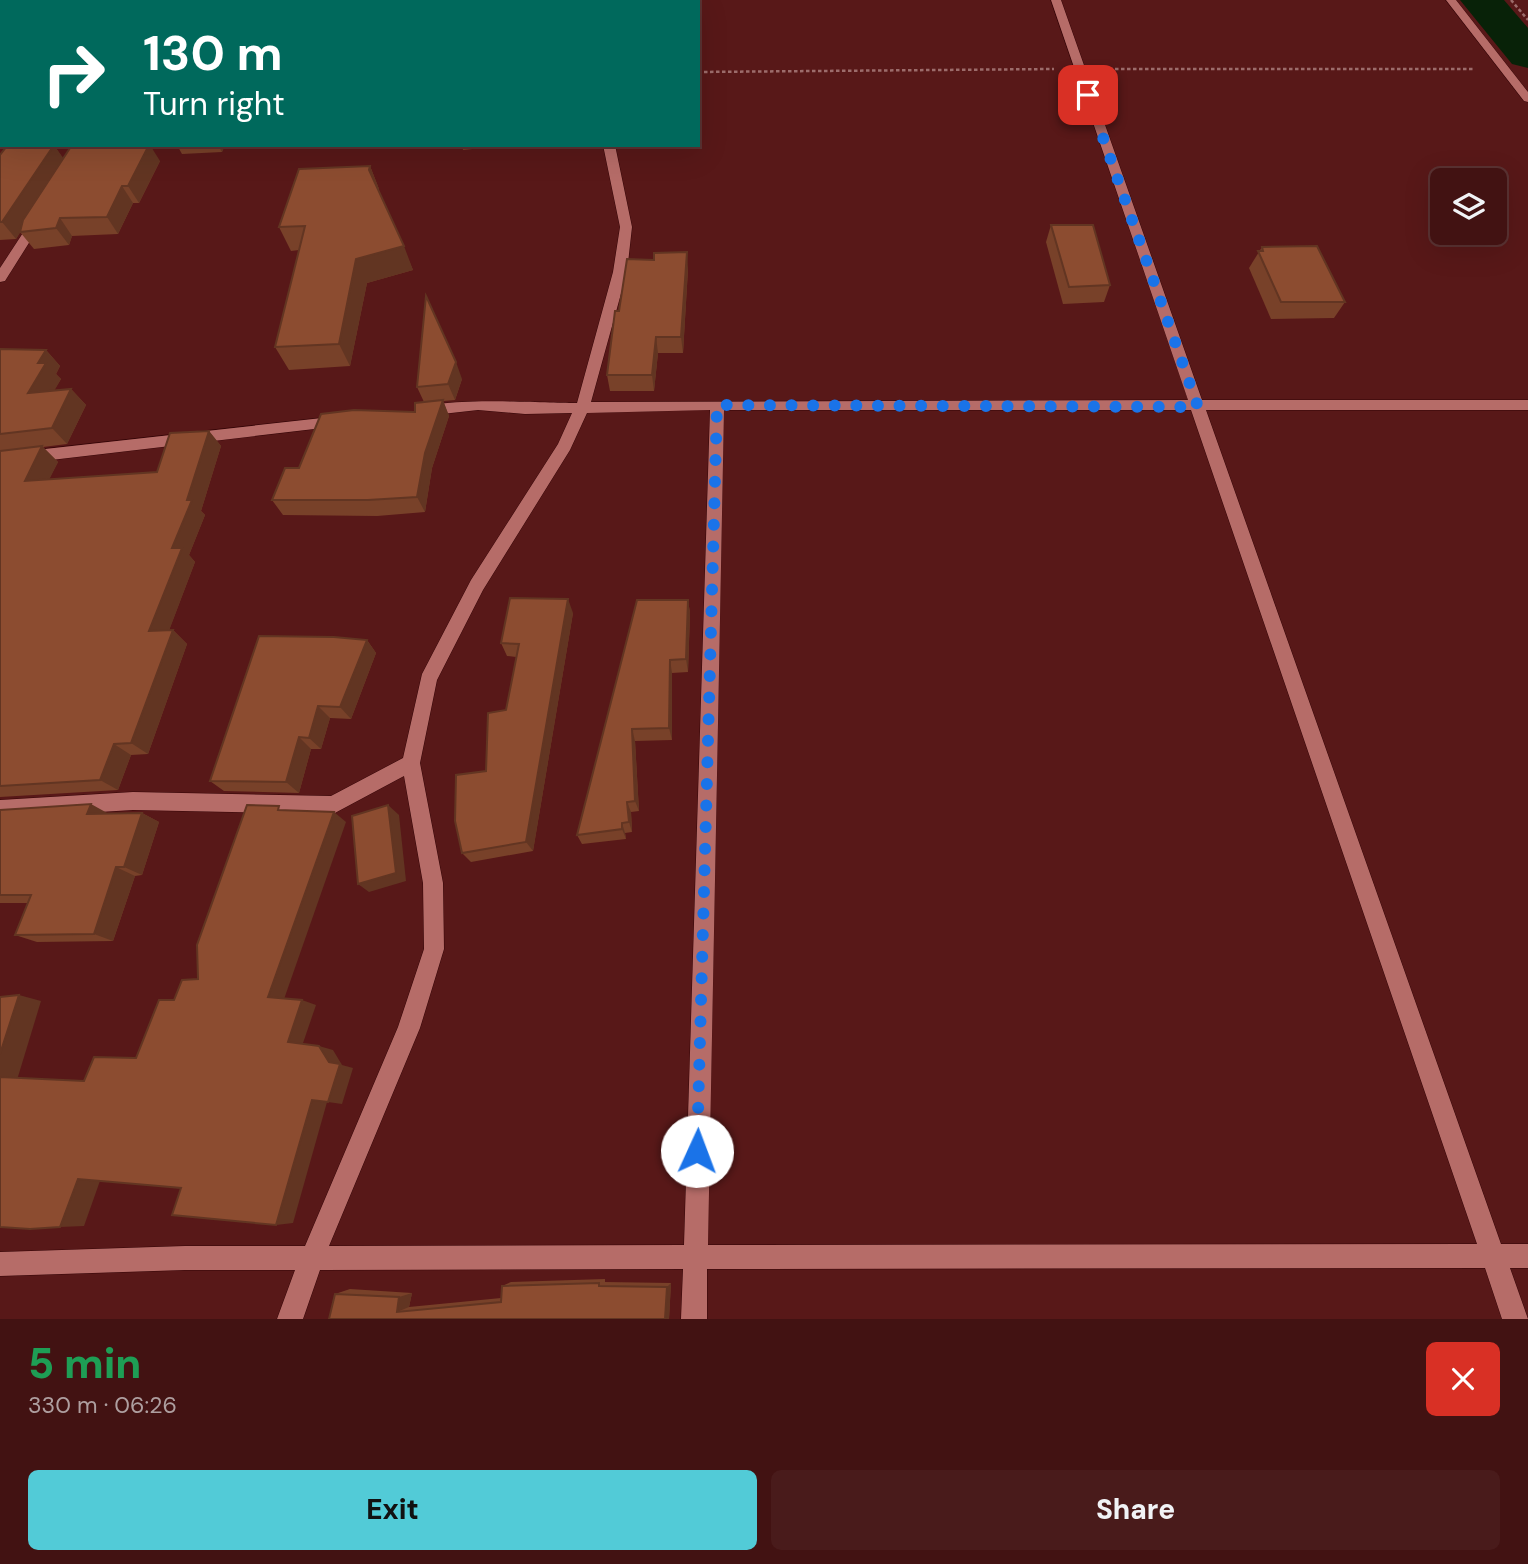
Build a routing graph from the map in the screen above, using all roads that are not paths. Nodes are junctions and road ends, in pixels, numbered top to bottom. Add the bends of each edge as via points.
1 (1056, 0) edge
2 (1451, 0) edge
3 (1528, 99) edge
4 (609, 147) edge
5 (42, 213) edge
6 (0, 278) edge
7 (717, 405) junction
8 (1528, 405) edge
9 (583, 406) junction
10 (1198, 407) junction
11 (409, 413) edge
12 (355, 419) edge
13 (0, 460) edge
14 (411, 764) junction
15 (0, 809) edge
16 (1493, 1256) junction
17 (1528, 1256) edge
18 (693, 1259) junction
19 (311, 1260) junction
20 (0, 1264) edge
21 (290, 1319) edge
22 (694, 1319) edge
23 (1515, 1319) edge

1 - 10 street
2 - 3 street
4 - 9 street via 626,227 620,272
5 - 6 street
7 - 9 street
7 - 10 street
7 - 18 street
8 - 10 street
9 - 11 street via 526,409 478,405
9 - 14 street via 565,446 477,585 428,679
10 - 16 street
12 - 13 street
14 - 15 street via 333,805 133,801
14 - 19 street via 433,883 434,949 408,1028
16 - 17 street
16 - 18 street
16 - 23 street
18 - 19 street
18 - 22 street
19 - 20 street via 185,1258
19 - 21 street

